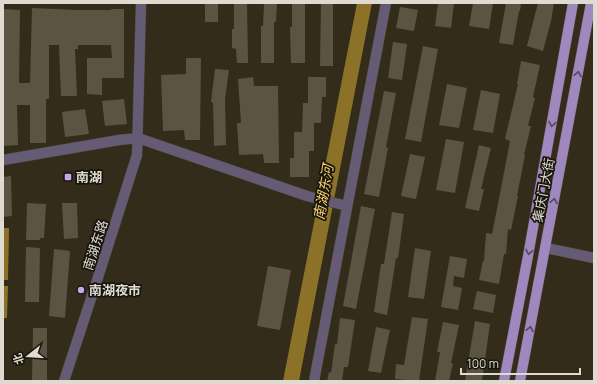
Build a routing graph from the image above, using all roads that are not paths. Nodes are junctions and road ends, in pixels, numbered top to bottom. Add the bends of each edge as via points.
1 (141, 3) edge
2 (386, 3) edge
3 (574, 3) edge
4 (591, 3) edge
5 (138, 138) junction
6 (3, 160) edge
7 (347, 206) junction
8 (546, 248) junction
9 (594, 258) edge
10 (64, 381) edge
11 (314, 381) edge
12 (504, 381) edge
13 (520, 381) edge

1 - 5 street, 南湖东路
2 - 7 street
3 -> 12 main road, 集庆门大街
8 -> 4 main road, 集庆门大街
5 - 6 street
5 - 7 street via 307,196
5 - 10 street, 南湖东路 via 136,154
7 - 11 street
8 - 9 street
13 -> 8 main road, 集庆门大街

